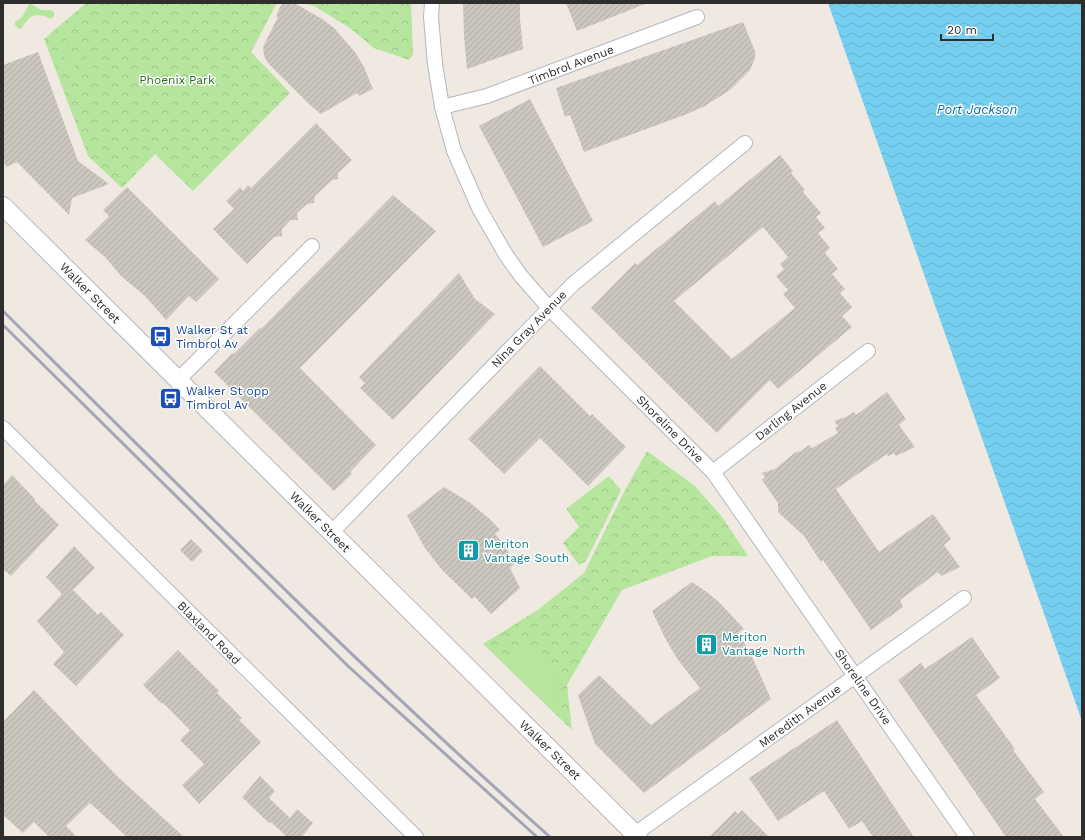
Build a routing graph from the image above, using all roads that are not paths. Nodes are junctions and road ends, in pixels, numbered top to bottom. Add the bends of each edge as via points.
1 (432, 3) edge
2 (697, 17) dead end
3 (442, 108) junction
4 (745, 143) dead end
5 (3, 206) edge
6 (312, 246) dead end
7 (549, 308) junction
8 (868, 351) dead end
9 (178, 380) junction
10 (3, 428) edge
11 (713, 472) junction
12 (331, 533) junction
13 (964, 598) dead end
14 (855, 676) junction
15 (636, 835) edge
16 (416, 837) edge
17 (967, 837) edge

1 - 3 street, Shoreline Drive via 435,64
2 - 3 street, Timbrol Avenue via 487,96
3 - 7 street, Shoreline Drive via 454,151 487,225 521,276
4 - 7 street, Nina Gray Avenue via 573,284
5 - 9 street, Walker Street
6 - 9 street
7 - 11 street, Shoreline Drive
7 - 12 street, Nina Gray Avenue
8 - 11 street, Darling Avenue
9 - 12 street, Walker Street
10 - 16 street, Blaxland Road
11 - 14 street, Shoreline Drive
12 - 15 street, Walker Street
13 - 14 street, Meredith Avenue
14 - 15 street, Meredith Avenue
14 - 17 street, Shoreline Drive

